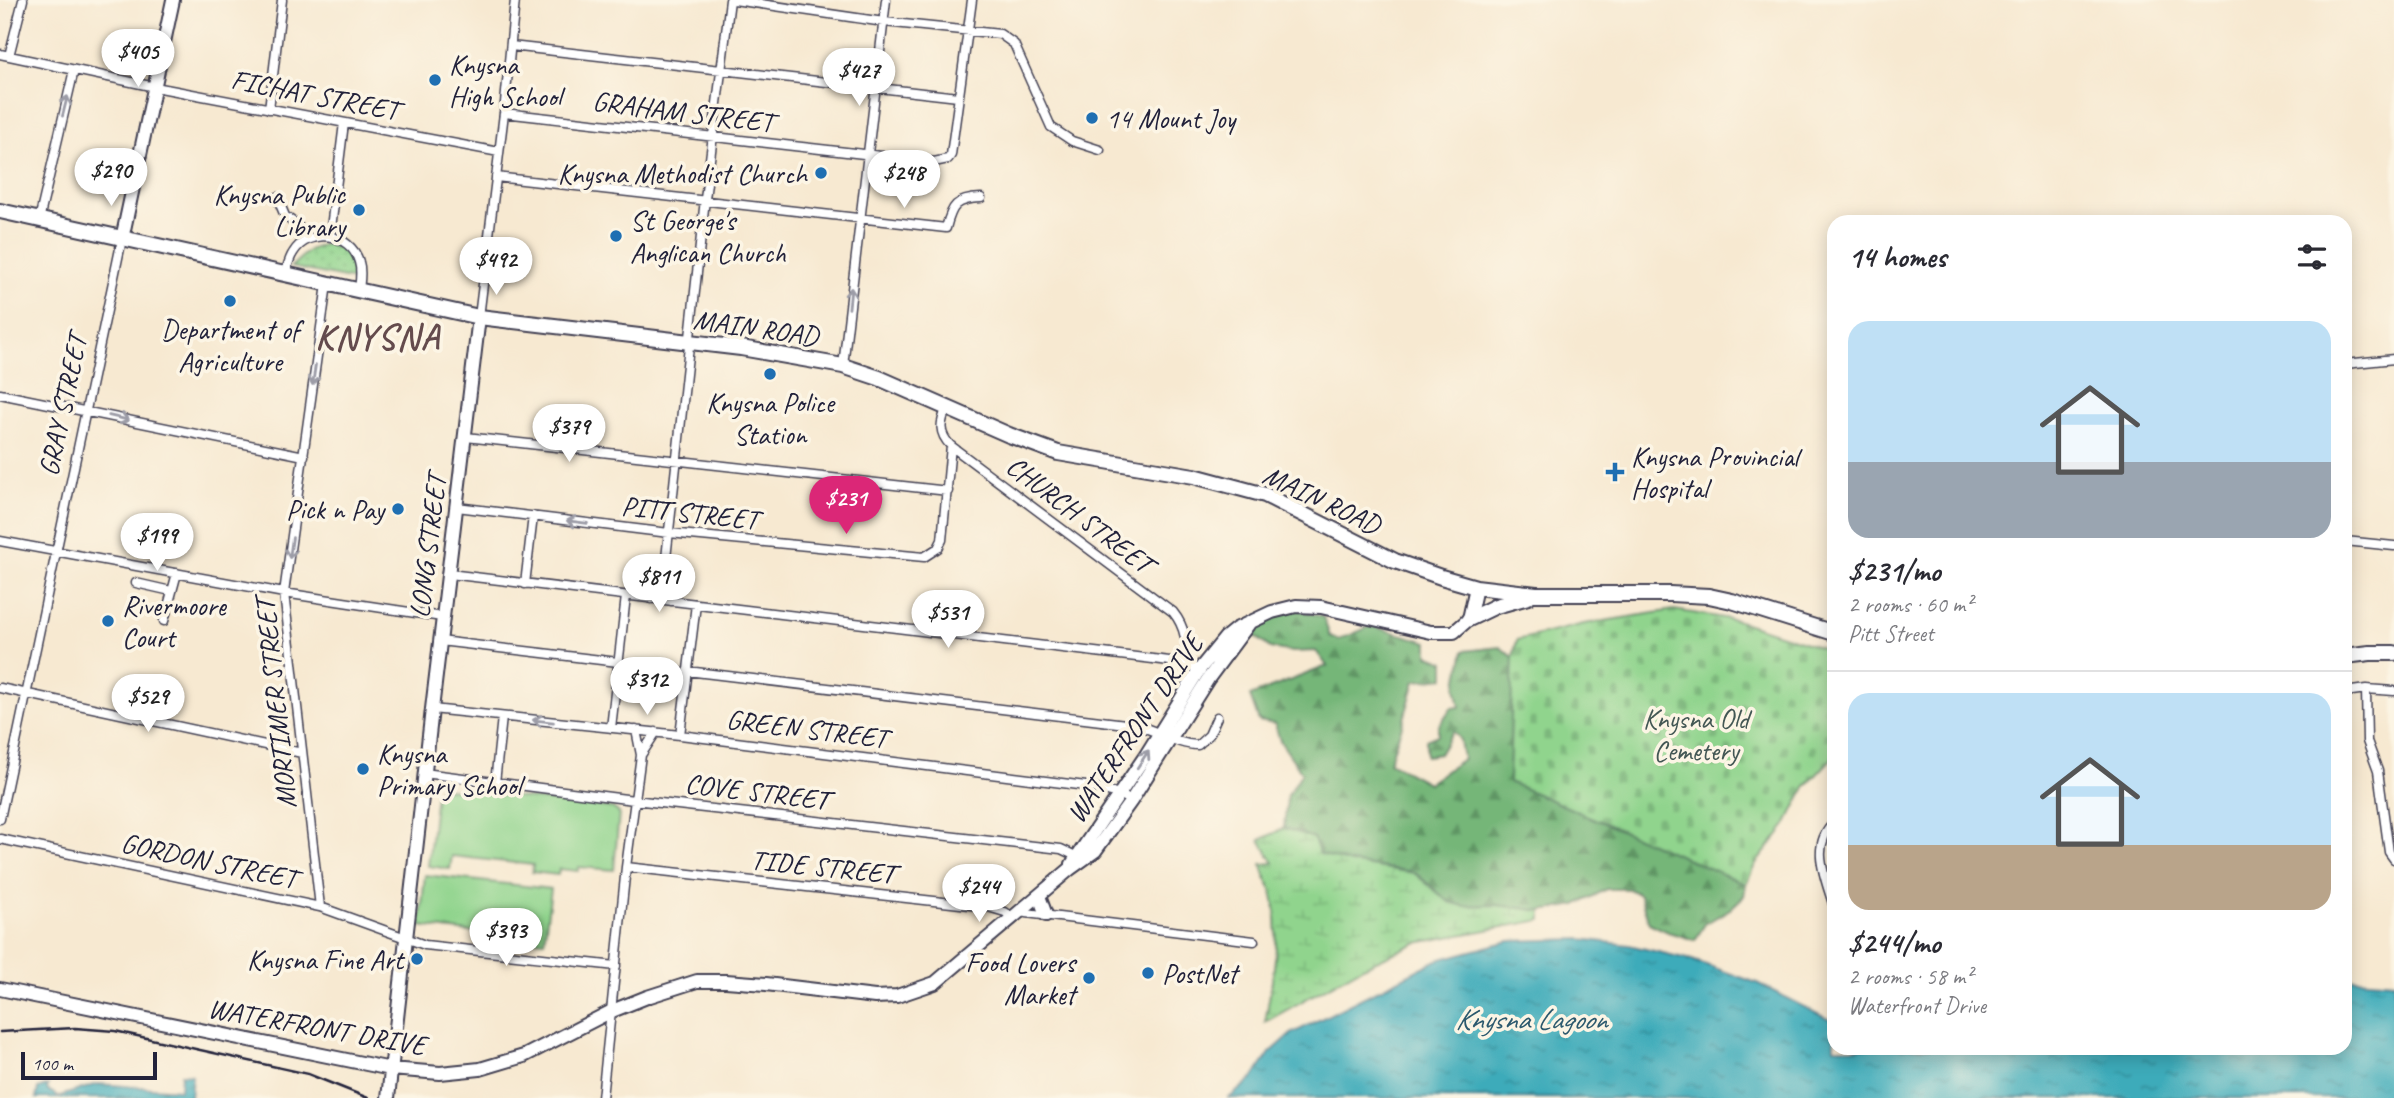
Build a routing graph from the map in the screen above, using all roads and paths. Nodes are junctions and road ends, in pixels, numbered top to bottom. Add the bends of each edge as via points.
1 (23, 0) edge
2 (173, 0) edge
3 (282, 0) edge
4 (515, 0) edge
5 (732, 0) edge
6 (887, 0) edge
7 (972, 0) edge
8 (884, 22) junction
9 (968, 31) junction
10 (511, 46) junction
11 (4, 55) edge
12 (74, 70) junction
13 (723, 71) junction
14 (155, 87) junction
15 (876, 89) junction
16 (958, 97) junction
17 (269, 109) junction
18 (504, 113) junction
19 (344, 123) junction
20 (713, 137) junction
21 (1100, 150) dead end
22 (499, 152) junction
23 (868, 156) junction
24 (496, 177) junction
25 (277, 197) dead end
26 (981, 198) dead end
27 (705, 199) junction
28 (0, 211) edge
29 (859, 219) junction
30 (39, 220) junction
31 (330, 236) junction
32 (122, 239) junction
33 (308, 239) junction
34 (285, 274) junction
35 (327, 284) junction
36 (359, 290) junction
37 (479, 317) junction
38 (689, 342) junction
39 (2394, 359) edge
40 (2352, 362) edge
41 (843, 366) junction
42 (0, 394) edge
43 (947, 407) junction
44 (86, 411) junction
45 (466, 437) junction
46 (951, 446) junction
47 (304, 456) junction
48 (676, 462) junction
49 (948, 491) junction
50 (457, 507) junction
51 (533, 516) junction
52 (669, 533) junction
53 (0, 541) edge
54 (2352, 542) edge
55 (2394, 546) edge
56 (57, 551) junction
57 (177, 573) junction
58 (449, 574) junction
59 (664, 577) junction
60 (136, 583) dead end
61 (525, 583) junction
62 (1476, 587) junction
63 (171, 591) junction
64 (284, 593) junction
65 (1536, 594) junction
66 (626, 596) junction
67 (651, 599) junction
68 (671, 601) junction
69 (696, 604) junction
70 (442, 617) junction
71 (1469, 619) junction
72 (164, 621) dead end
73 (1827, 631) edge
74 (440, 641) junction
75 (2394, 653) edge
76 (2352, 655) edge
77 (618, 662) junction
78 (1186, 663) junction
79 (687, 671) junction
80 (1203, 674) junction
81 (0, 688) edge
82 (2366, 690) junction
83 (2352, 691) edge
84 (2394, 691) edge
85 (26, 694) junction
86 (432, 709) junction
87 (502, 717) junction
88 (1217, 717) dead end
89 (611, 727) junction
90 (636, 730) junction
91 (656, 732) junction
92 (680, 735) junction
93 (1166, 735) junction
94 (302, 753) junction
95 (641, 755) junction
96 (424, 773) junction
97 (495, 783) junction
98 (3, 789) edge
99 (1126, 798) junction
100 (634, 800) junction
101 (0, 819) edge
102 (1827, 831) edge
103 (0, 839) edge
104 (1080, 858) junction
105 (2394, 859) edge
106 (626, 867) junction
107 (1827, 882) edge
108 (1039, 896) junction
109 (320, 906) junction
110 (1015, 915) junction
111 (1046, 915) junction
112 (405, 938) junction
113 (1254, 941) dead end
114 (616, 966) junction
115 (0, 989) edge
116 (612, 1011) junction
117 (391, 1069) junction
118 (388, 1098) edge
119 (603, 1098) edge

1 - 11 street
2 - 14 street, GRAY STREET
3 - 17 street
4 - 10 street, LONG STREET
5 - 8 street
5 - 13 street
6 - 8 street
7 - 9 street
8 - 9 street
8 - 15 street
9 - 16 street
9 - 21 street via 1000,34 1014,44 1055,132
10 - 13 street
10 - 18 street, LONG STREET
11 - 12 street, FICHAT STREET
12 - 14 street, FICHAT STREET
30 -> 12 street
13 - 15 street
13 - 20 street
14 - 17 street, FICHAT STREET
14 - 32 street, GRAY STREET
15 - 16 street
15 - 23 street
16 - 23 street, GRAHAM STREET via 951,155 940,162
17 - 19 street, FICHAT STREET
18 - 20 street, GRAHAM STREET
18 - 22 street, LONG STREET
19 - 22 street, FICHAT STREET
19 - 31 street
20 - 23 street, GRAHAM STREET
20 - 27 street
22 - 24 street, LONG STREET
23 - 29 street
24 - 27 street
24 - 37 street, LONG STREET
25 - 33 street via 285,216
26 - 29 street via 958,202 946,229
27 - 29 street
27 - 38 street
28 - 30 highway, MAIN ROAD
41 -> 29 street
30 - 32 highway, MAIN ROAD
31 - 33 street
31 - 36 street via 355,253
32 - 34 highway, MAIN ROAD
32 - 44 street, GRAY STREET
33 - 34 street via 292,255
34 - 35 highway, MAIN ROAD
35 - 36 highway, MAIN ROAD
35 -> 47 street, MORTIMER STREET
36 - 37 highway, MAIN ROAD
37 - 38 highway, MAIN ROAD
37 - 45 street, LONG STREET
38 - 41 highway, MAIN ROAD
38 - 48 street
39 - 40 street
41 - 43 highway, MAIN ROAD
42 - 44 street
43 - 46 street via 940,427
43 - 62 highway, MAIN ROAD via 1058,453 1194,476 1265,495 1395,561
44 -> 47 street
44 - 56 street, GRAY STREET
45 - 48 street
45 - 50 street, LONG STREET
46 - 49 street, PITT STREET
46 - 78 street, CHURCH STREET via 1173,612 1184,631
47 -> 64 street, MORTIMER STREET
48 - 49 street
48 - 52 street
49 - 52 street, PITT STREET via 942,540 924,557
50 - 51 street, PITT STREET
50 - 58 street, LONG STREET
52 -> 51 street, PITT STREET
51 - 61 street
52 - 59 street
53 - 56 street
54 - 55 street
56 - 57 street
56 - 85 street, GRAY STREET
57 - 63 street
57 - 64 street
58 - 61 street
58 - 70 street, LONG STREET
59 - 67 street
59 - 68 street
60 - 63 street
61 - 66 street
62 - 65 highway, MAIN ROAD
62 - 71 street
63 - 72 street
64 - 70 street
64 - 94 street, MORTIMER STREET
65 - 71 highway
65 - 73 highway via 1709,596
66 - 67 street
66 - 77 street
67 - 68 street
68 - 69 street
69 - 78 street
69 - 79 street
70 - 74 street, LONG STREET
71 - 80 street, WATERFRONT DRIVE via 1445,634 1321,607 1296,606 1236,629 1225,638
74 - 77 street
74 - 86 street, LONG STREET
75 - 76 highway
77 - 89 street
78 - 80 street
79 - 92 street
79 - 93 street via 1134,725
80 - 93 street, WATERFRONT DRIVE
81 - 85 street
82 - 83 street
82 - 84 street
82 - 105 street via 2367,741 2378,771 2389,852
85 - 94 street
85 - 98 street, GRAY STREET
86 - 87 street, GREEN STREET
86 - 96 street, LONG STREET
89 -> 87 street, GREEN STREET
87 - 97 street
88 - 93 street via 1198,746
89 - 90 street, GREEN STREET
90 - 91 street, GREEN STREET
90 - 95 street
91 - 92 street, GREEN STREET
91 - 95 street
92 - 99 street, GREEN STREET via 1086,786
93 - 99 street, WATERFRONT DRIVE
94 - 109 street, MORTIMER STREET
95 - 100 street
96 - 97 street, COVE STREET
96 - 112 street, LONG STREET
97 - 100 street, COVE STREET
98 - 101 street, GRAY STREET
99 - 104 street, WATERFRONT DRIVE
100 - 104 street, COVE STREET via 1061,849
100 - 106 street
102 - 107 street via 1820,844
103 - 109 street, GORDON STREET
104 - 108 street, WATERFRONT DRIVE
106 - 110 street, TIDE STREET via 988,907
106 - 114 street
108 - 110 street, WATERFRONT DRIVE
108 - 111 street
109 - 112 street, GORDON STREET
110 - 111 street, TIDE STREET
110 - 116 street, WATERFRONT DRIVE via 935,983 897,996 697,981
111 - 113 street, TIDE STREET
112 - 114 street, GORDON STREET via 425,945
112 - 117 street, LONG STREET
114 - 116 street
115 - 117 street, WATERFRONT DRIVE
116 - 117 street, WATERFRONT DRIVE via 523,1056 480,1069 440,1073
116 - 119 street
117 - 118 street, LONG STREET

